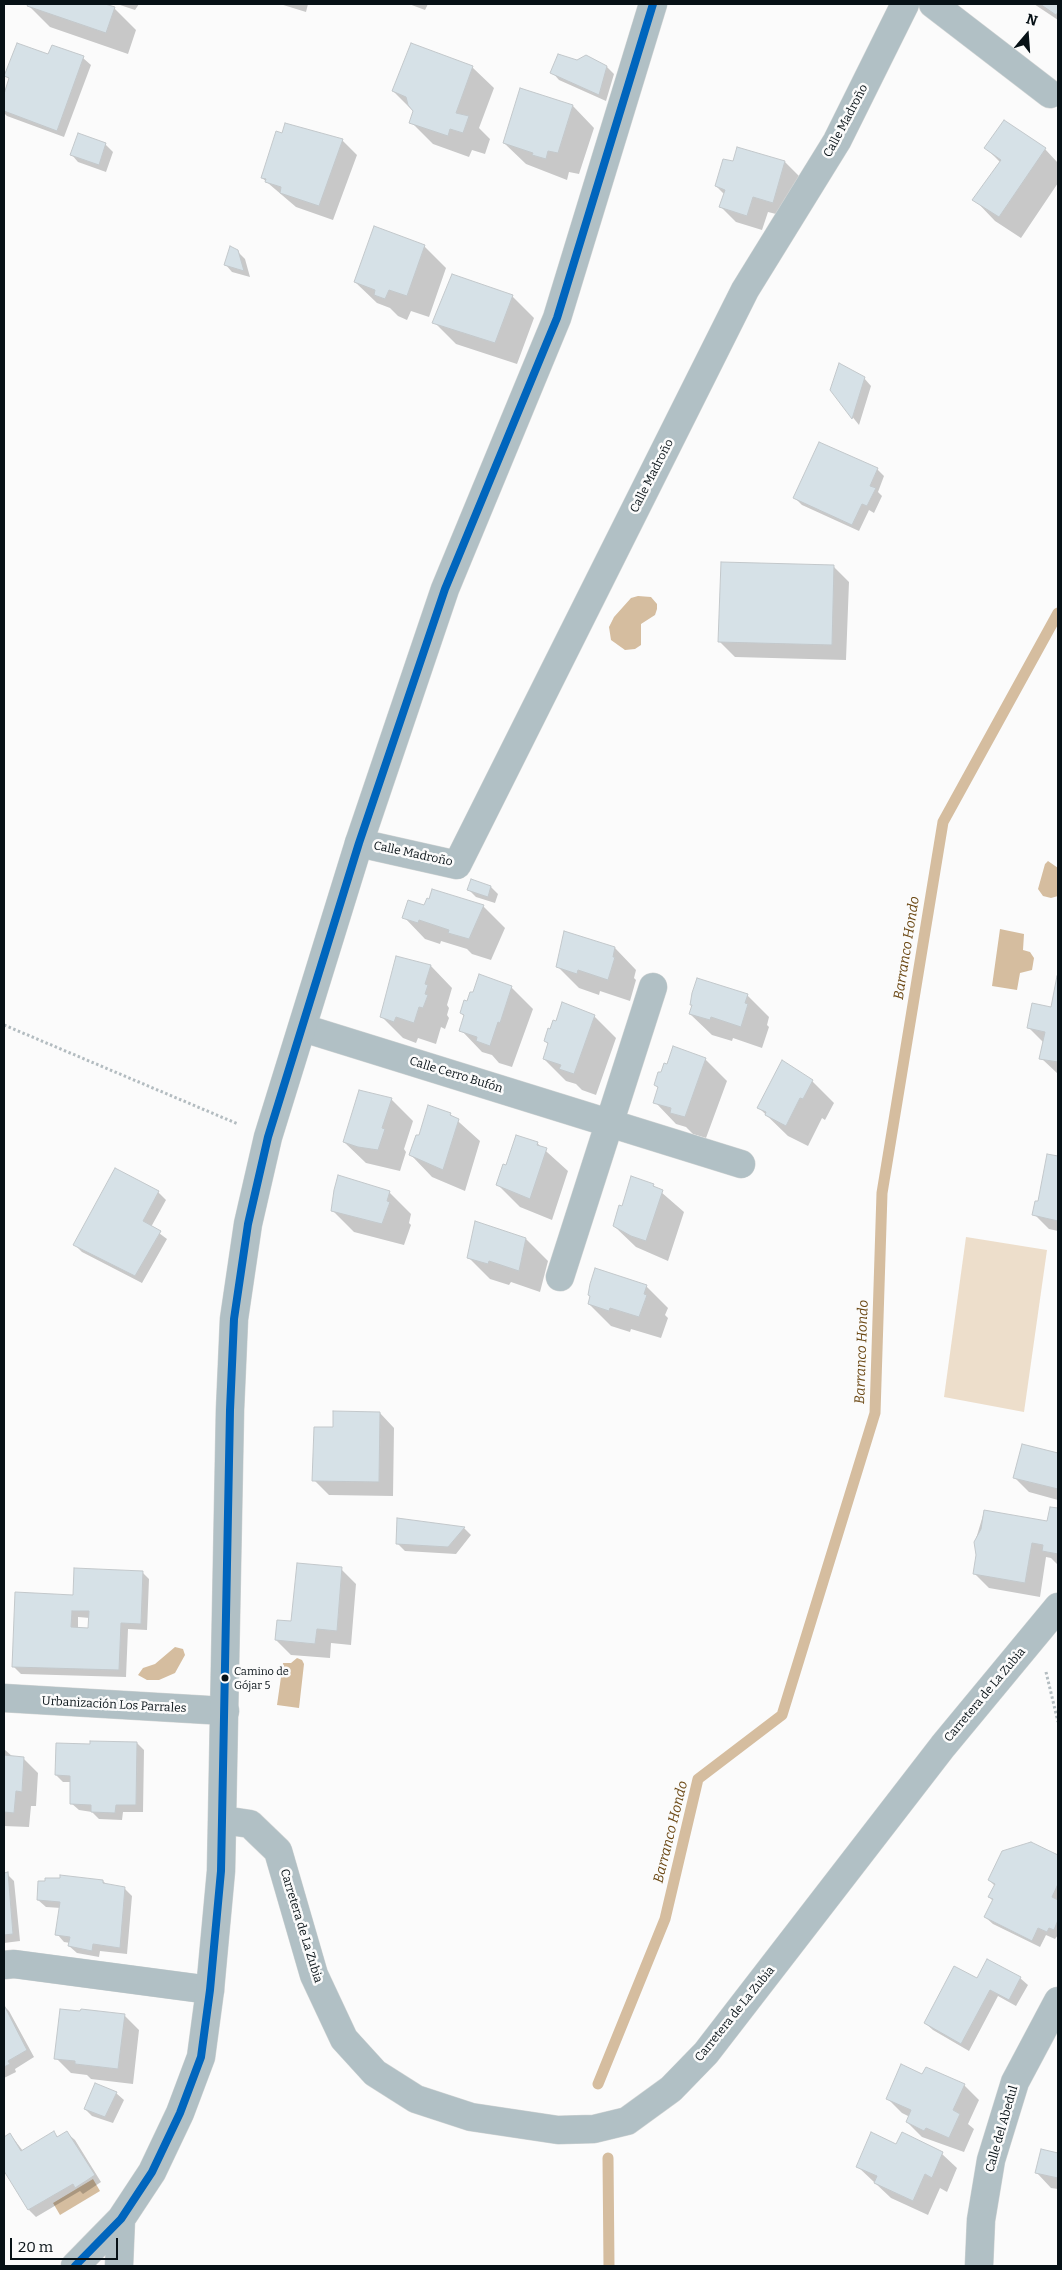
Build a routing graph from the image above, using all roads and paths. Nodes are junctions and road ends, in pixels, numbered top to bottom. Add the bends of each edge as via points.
1 (653, 4) edge
2 (905, 4) edge
3 (933, 4) edge
4 (1050, 94) dead end
5 (359, 843) junction
6 (653, 987) dead end
7 (4, 1025) edge
8 (303, 1028) junction
9 (609, 1123) junction
10 (268, 1137) junction
11 (741, 1164) dead end
12 (560, 1277) dead end
13 (1058, 1607) edge
14 (1036, 1633) junction
15 (4, 1698) edge
16 (225, 1711) junction
17 (1058, 1722) edge
18 (223, 1820) junction
19 (4, 1965) edge
20 (210, 1990) junction
21 (1058, 2001) edge
22 (121, 2219) junction
23 (75, 2266) edge
24 (119, 2266) edge
25 (978, 2266) edge

1 - 5 street via 557,318 445,589
2 - 5 street, Calle Madroño via 837,141 745,290 457,865
3 - 4 street
5 - 8 street
6 - 9 street
7 - 10 path
8 - 9 street, Calle Cerro Bufón
8 - 10 street
9 - 11 street, Calle Cerro Bufón
9 - 12 street
10 - 16 street via 248,1224 234,1319
13 - 14 street, Carretera de La Zubia
14 - 17 path
14 - 18 street, Carretera de La Zubia via 943,1746 706,2054 671,2089 627,2120 594,2129 558,2130 471,2117 416,2099 375,2073 344,2039 314,1975 278,1851 250,1824
15 - 16 street, Urbanización Los Parrales
16 - 18 street
18 - 20 street
19 - 20 street
20 - 22 street via 201,2057 180,2113 152,2172
21 - 25 street, Calle del Abedul via 1015,2082 991,2160 981,2220
22 - 23 street
22 - 24 street

